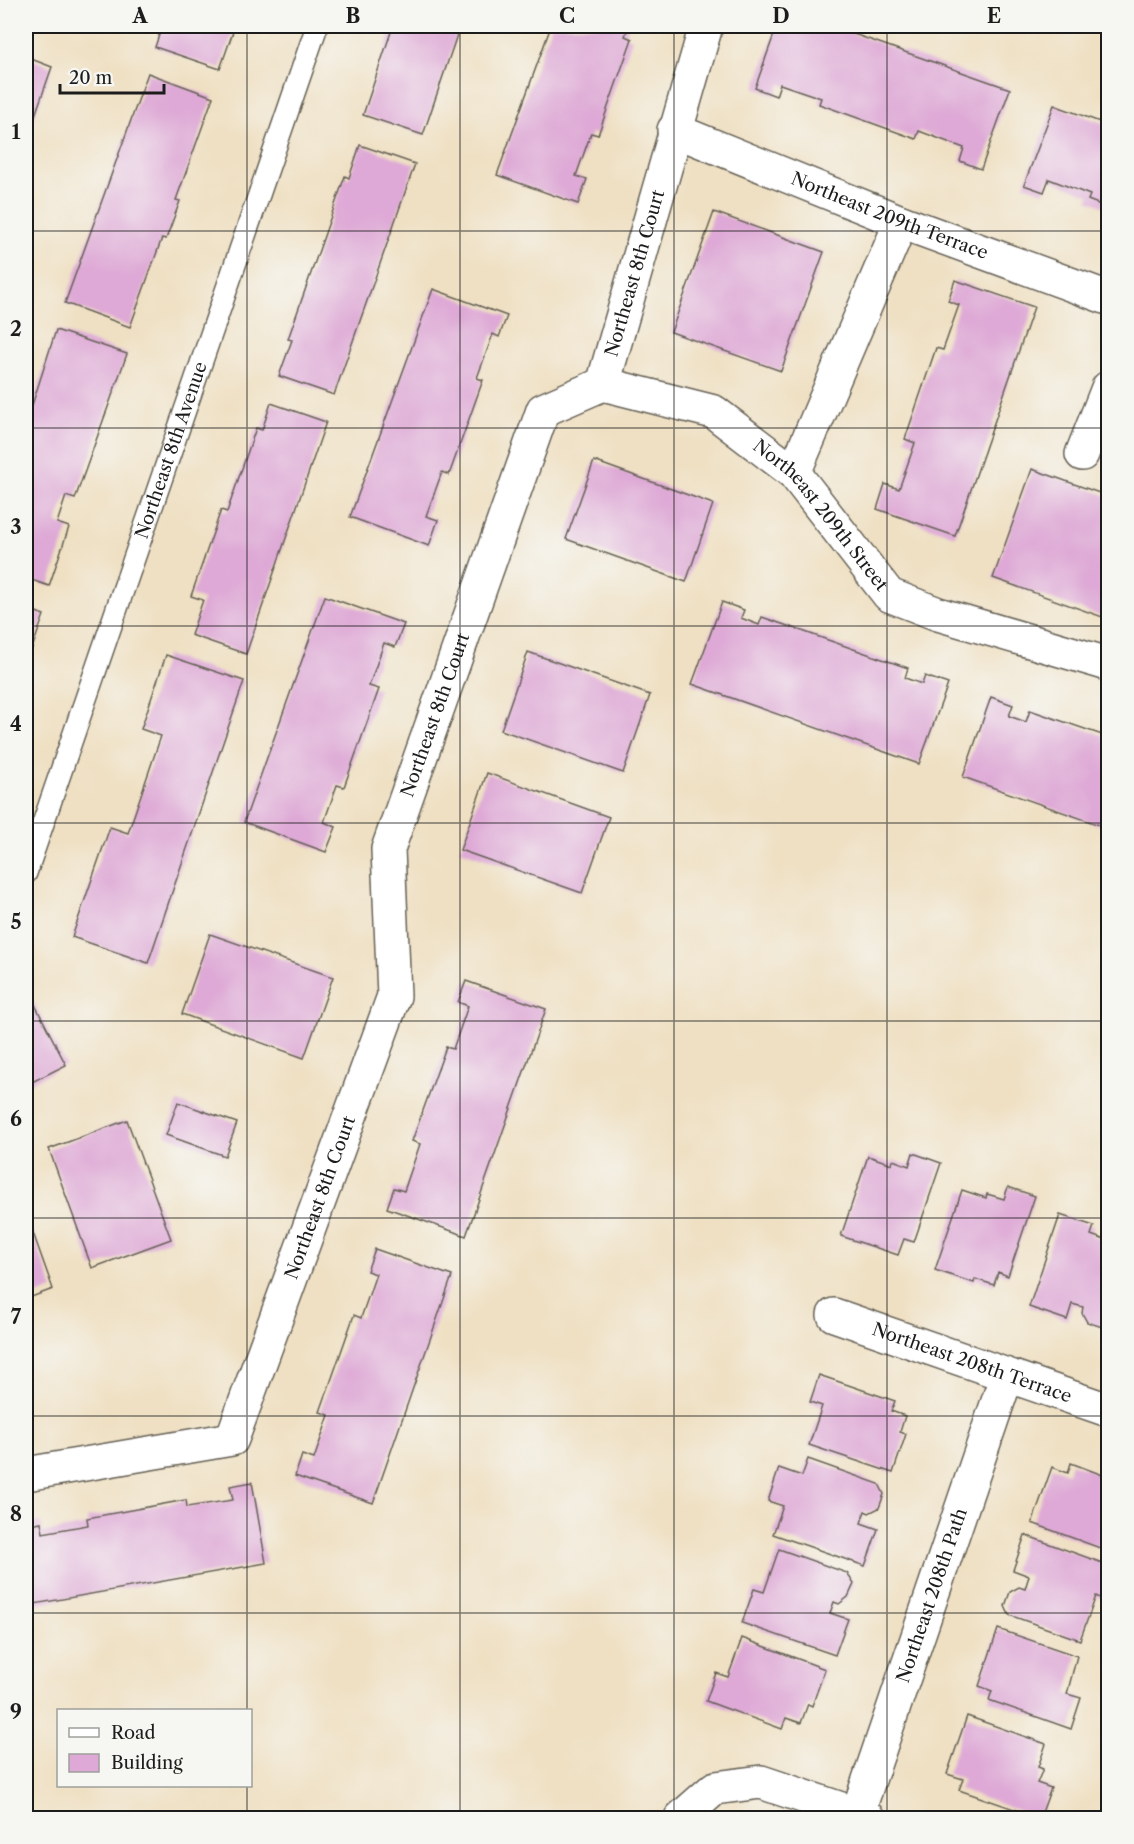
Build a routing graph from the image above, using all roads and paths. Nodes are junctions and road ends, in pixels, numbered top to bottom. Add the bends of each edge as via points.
1 (317, 26) edge
2 (706, 26) edge
3 (674, 130) junction
4 (901, 222) junction
5 (1108, 298) edge
6 (603, 384) junction
7 (1108, 388) edge
8 (1082, 454) dead end
9 (794, 473) junction
10 (1108, 664) edge
11 (26, 873) edge
12 (834, 1315) dead end
13 (1007, 1375) junction
14 (1108, 1410) edge
15 (26, 1474) edge
16 (862, 1817) edge
17 (681, 1818) edge

1 - 11 lane, Northeast 8th Avenue
2 - 3 street, Northeast 8th Court
3 - 4 street, Northeast 209th Terrace
3 - 6 street, Northeast 8th Court
4 - 5 street, Northeast 209th Terrace
4 - 9 street
6 - 9 street, Northeast 209th Street via 714,412
6 - 15 street, Northeast 8th Court via 543,410 388,849 394,996 232,1439
7 - 8 street
9 - 10 street, Northeast 209th Street via 889,595 938,614
12 - 13 street, Northeast 208th Terrace
13 - 14 street, Northeast 208th Terrace
13 - 16 street, Northeast 208th Path
16 - 17 street via 761,1782 715,1788

